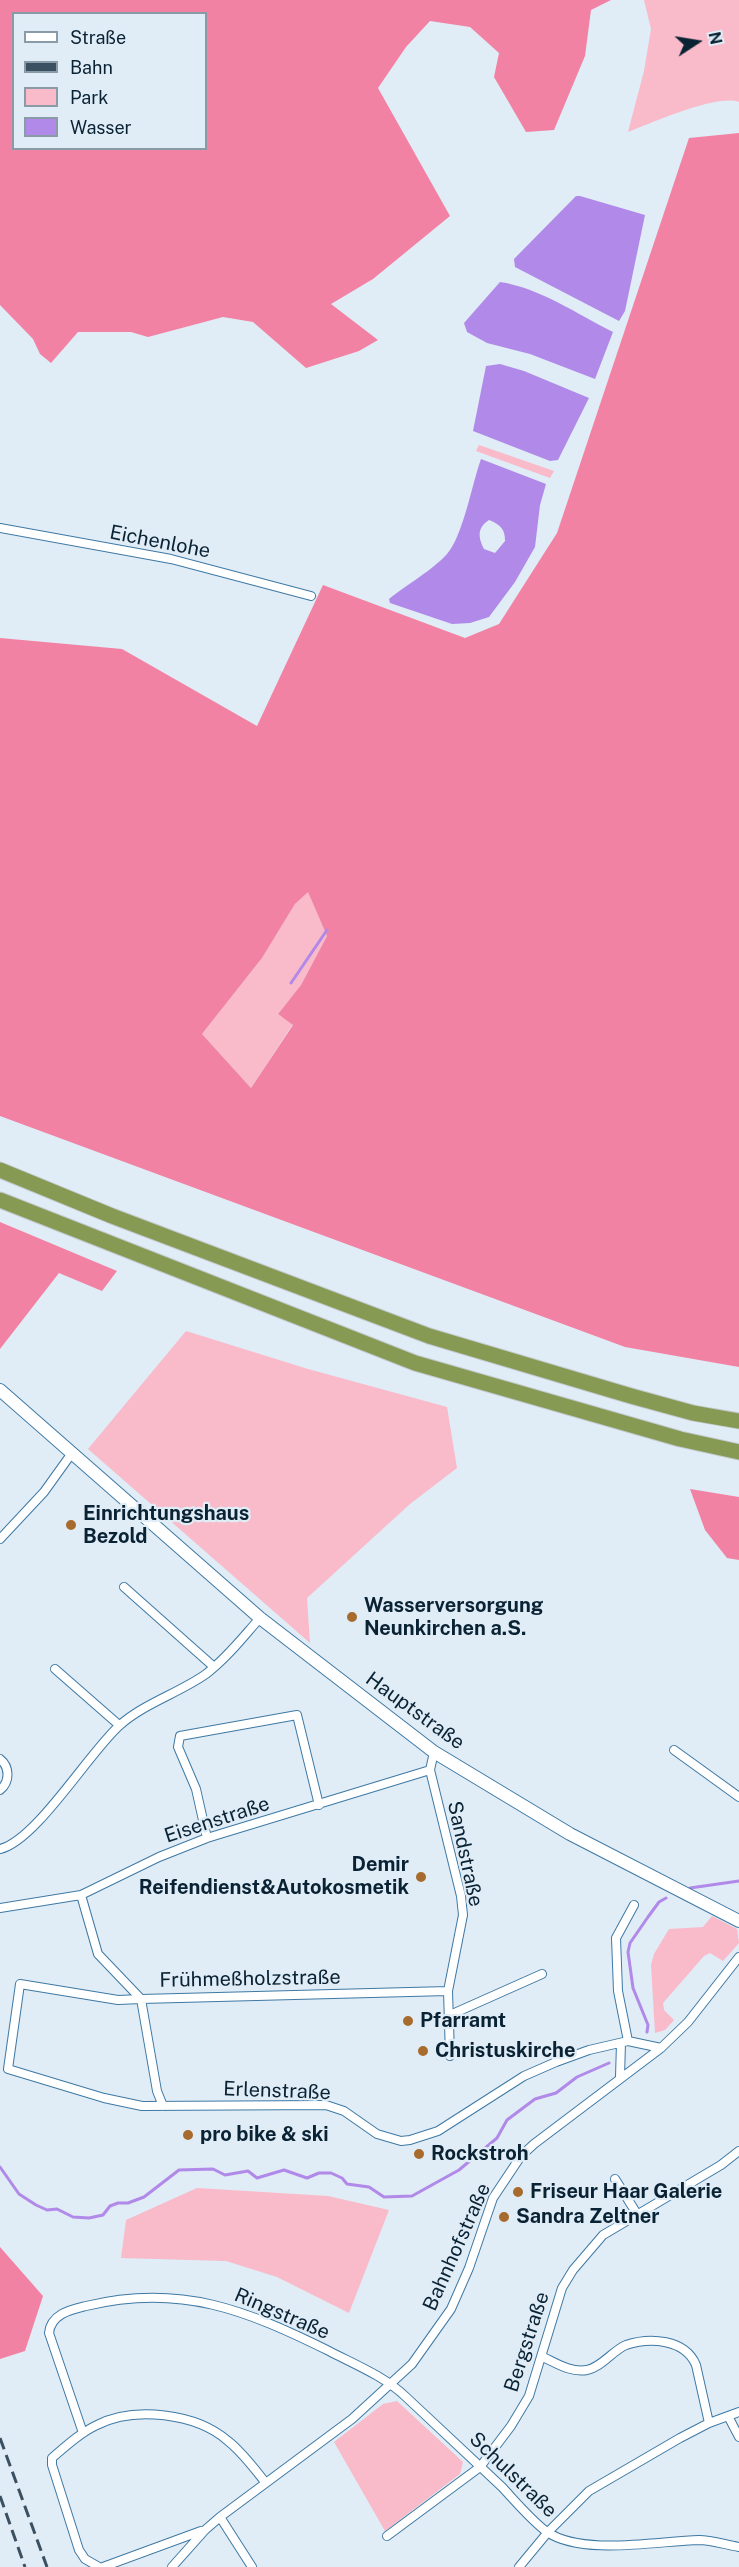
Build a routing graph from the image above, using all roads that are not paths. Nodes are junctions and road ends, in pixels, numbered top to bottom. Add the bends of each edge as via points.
1 (0, 528) edge
2 (311, 596) dead end
3 (0, 1170) edge
4 (0, 1200) edge
5 (0, 1390) edge
6 (739, 1421) edge
7 (739, 1452) edge
8 (72, 1453) junction
9 (0, 1539) edge
10 (124, 1587) dead end
11 (260, 1618) junction
12 (214, 1667) junction
13 (55, 1669) dead end
14 (119, 1725) junction
15 (674, 1750) dead end
16 (434, 1752) junction
17 (0, 1760) edge
18 (430, 1770) junction
19 (0, 1790) edge
20 (739, 1797) edge
21 (319, 1805) junction
22 (207, 1838) junction
23 (0, 1849) edge
24 (81, 1895) junction
25 (634, 1905) dead end
26 (0, 1908) edge
27 (739, 1921) edge
28 (739, 1957) edge
29 (542, 1974) dead end
30 (447, 1991) junction
31 (141, 1999) junction
32 (450, 2015) junction
33 (625, 2042) junction
34 (661, 2048) junction
35 (450, 2056) dead end
36 (4, 2068) edge
37 (620, 2078) junction
38 (163, 2106) junction
39 (739, 2151) edge
40 (615, 2179) dead end
41 (637, 2214) junction
42 (543, 2357) junction
43 (392, 2384) junction
44 (739, 2412) edge
45 (728, 2416) junction
46 (709, 2423) junction
47 (83, 2433) junction
48 (739, 2437) edge
49 (480, 2467) junction
50 (265, 2482) junction
51 (220, 2517) junction
52 (205, 2530) junction
53 (548, 2532) junction
54 (387, 2536) dead end
55 (739, 2547) edge
56 (101, 2567) edge
57 (171, 2567) edge
58 (252, 2567) edge
59 (519, 2567) edge

1 - 2 street, Eichenlohe via 171,559
3 - 6 highway via 429,1336 693,1413
4 - 7 highway via 415,1363 680,1439
5 - 8 main road, Hauptstraße
8 - 9 street via 44,1492
8 - 11 main road, Hauptstraße
10 - 12 street
11 - 12 street
11 - 16 main road, Hauptstraße
12 - 14 street
13 - 14 street
14 - 23 street via 42,1816 9,1847
15 - 20 street
16 - 18 street
16 - 27 main road, Hauptstraße via 570,1834
17 - 19 street via 8,1771
18 - 21 street, Eisenstraße
18 - 30 street, Sandstraße via 463,1915
21 - 22 street, Eisenstraße
21 - 22 street via 297,1714 180,1736 178,1747 196,1789
22 - 24 street, Eisenstraße
24 - 26 street, Eisenstraße
24 - 31 street, Frühmeßholzstraße via 98,1954
25 - 33 street via 616,1938
28 - 34 street, Bahnhofstraße via 688,2022
29 - 32 street
30 - 31 street, Frühmeßholzstraße
30 - 32 street, Sandstraße
31 - 36 street, Erlenstraße via 118,2000 20,1984
31 - 38 street
32 - 35 street, Sandstraße
33 - 34 street, Erlenstraße
33 - 37 street
33 - 38 street, Erlenstraße via 588,2050 524,2076 438,2131 410,2140 377,2134 344,2111 326,2105
34 - 37 street, Bahnhofstraße
36 - 38 street, Erlenstraße via 104,2098
37 - 43 street, Bahnhofstraße via 521,2156 493,2198 470,2268 451,2309 412,2364
39 - 41 street, Bergstraße
40 - 41 street
41 - 42 street, Bergstraße via 603,2235 573,2270 552,2315
42 - 46 street via 578,2371 596,2366 627,2345 655,2340 679,2346 693,2357
42 - 49 street, Bergstraße via 529,2396
43 - 47 street, Ringstraße via 287,2329 238,2311 167,2298 110,2300 61,2314 50,2327
43 - 49 street, Schulstraße
43 - 50 street, Bahnhofstraße via 352,2419
44 - 45 street
45 - 46 street
45 - 48 street
46 - 53 street via 589,2491
47 - 50 street via 116,2418 145,2415 194,2422 228,2440
47 - 56 street via 52,2458 53,2471 79,2550 85,2559
49 - 53 street, Schulstraße
49 - 54 street, Bergstraße
50 - 51 street, Bahnhofstraße
51 - 52 street, Bahnhofstraße
51 - 58 street
52 - 56 street
52 - 57 street, Bahnhofstraße
53 - 55 street, Schulstraße via 592,2545 702,2540
53 - 59 street

